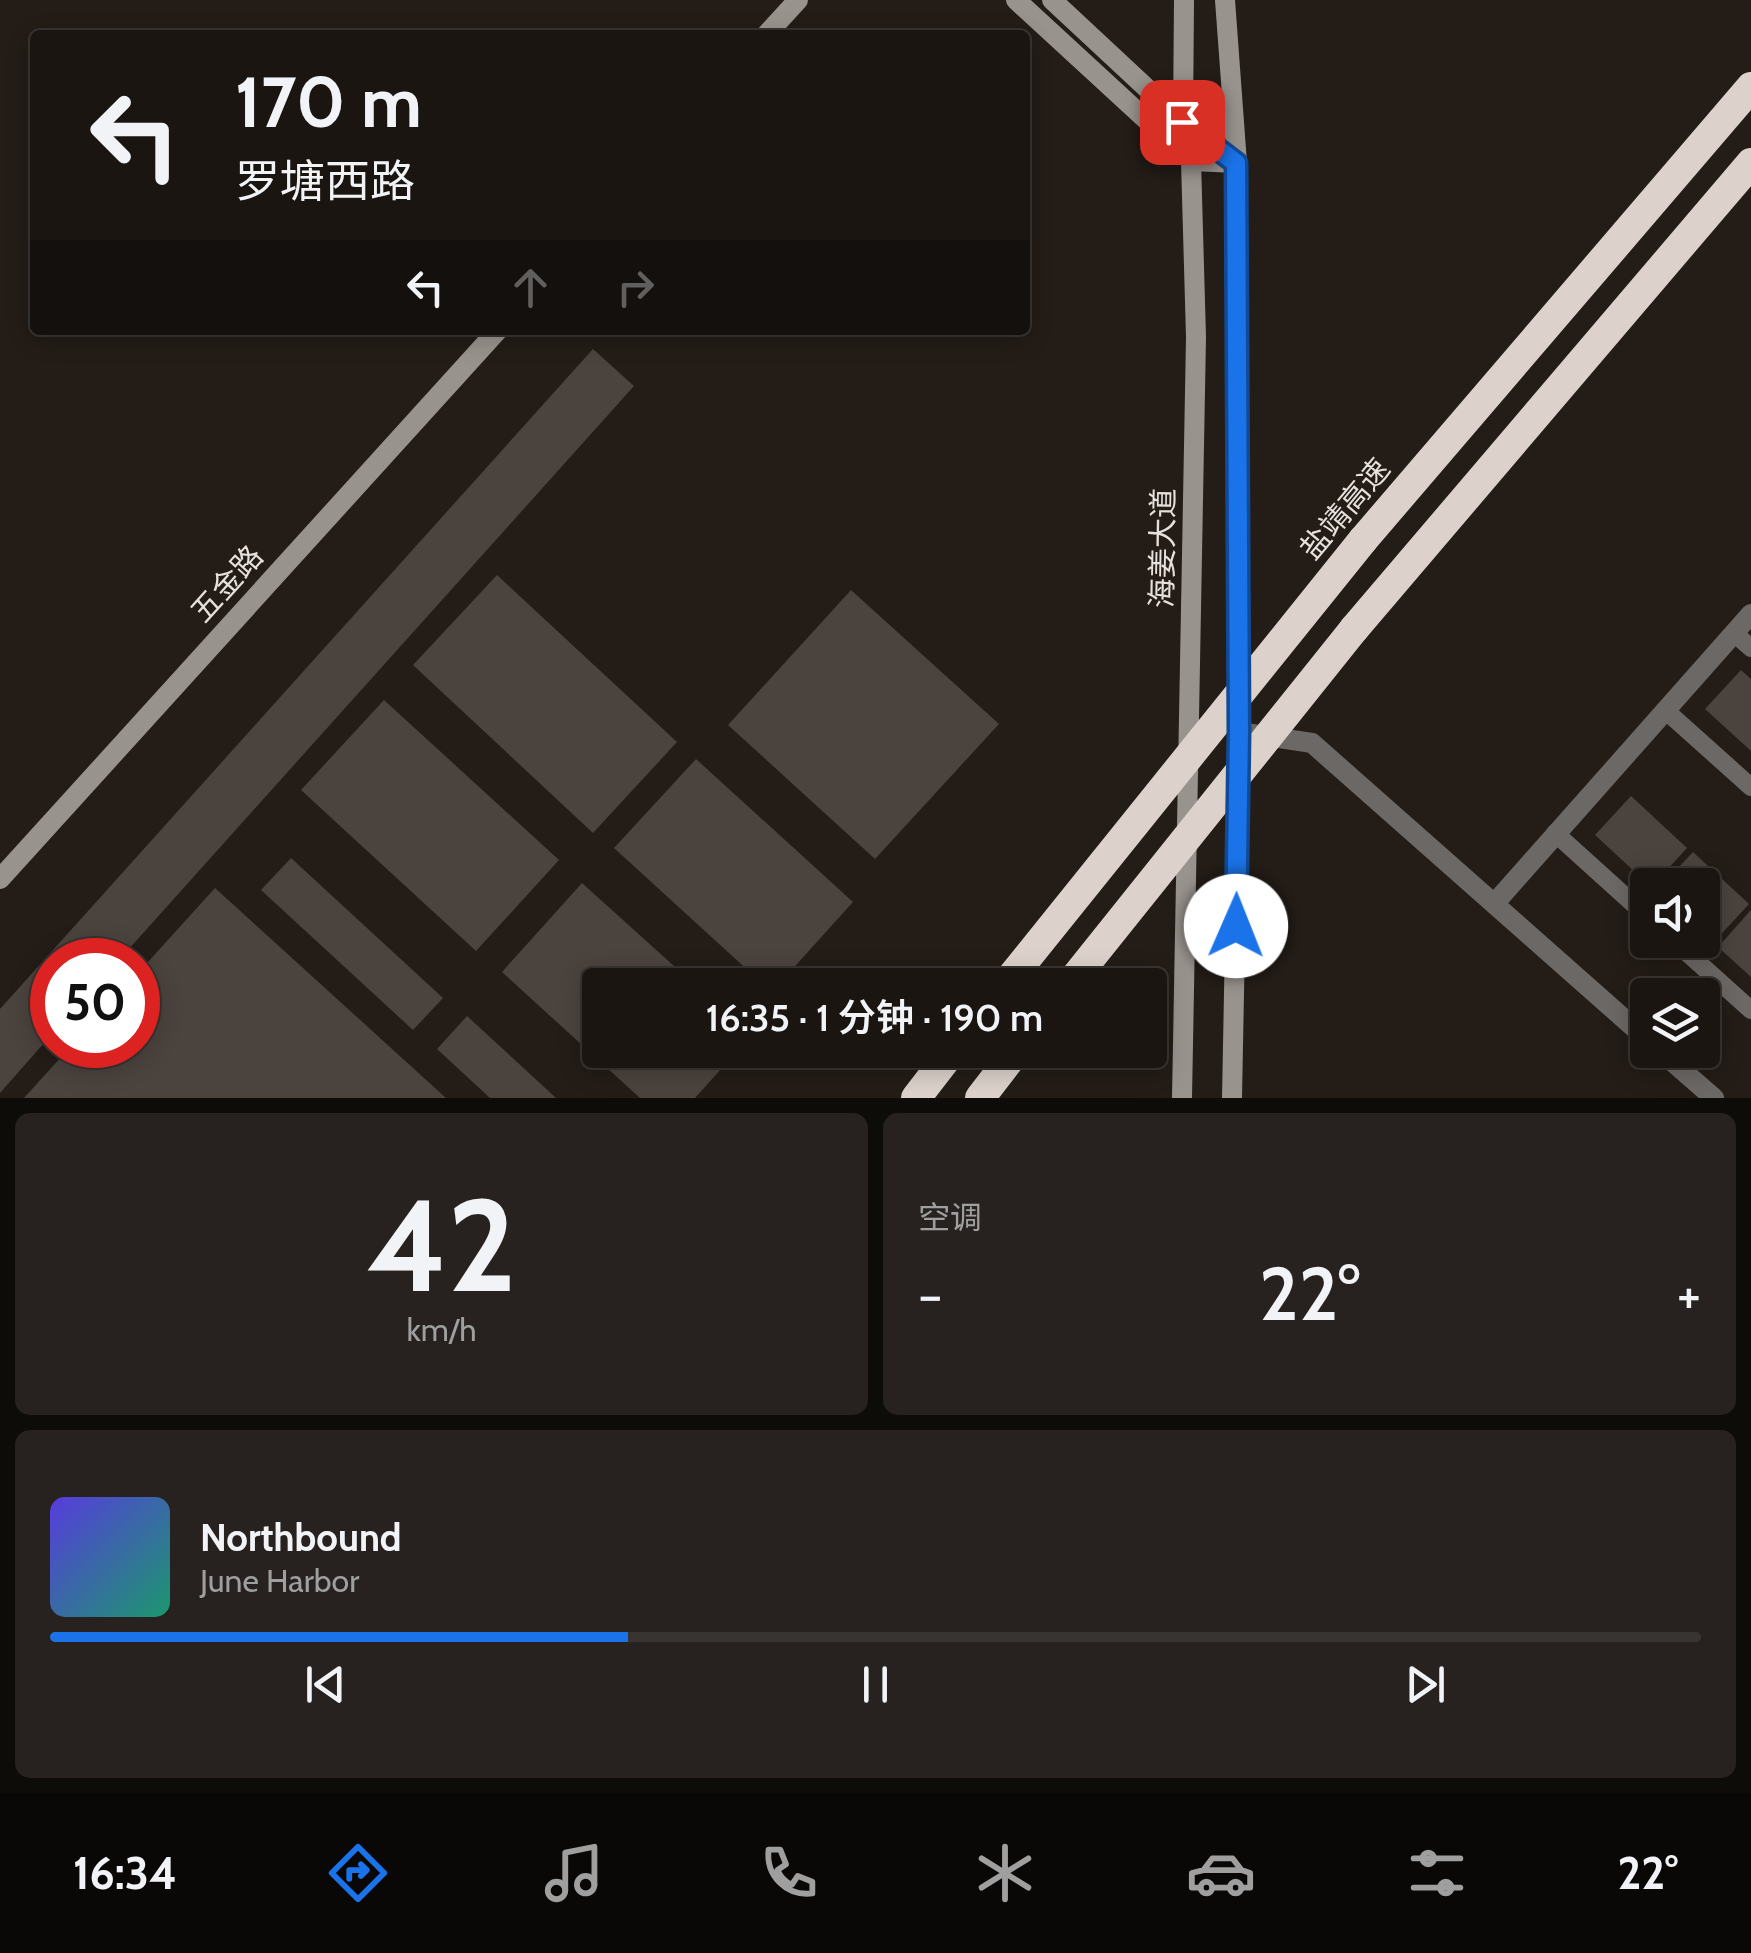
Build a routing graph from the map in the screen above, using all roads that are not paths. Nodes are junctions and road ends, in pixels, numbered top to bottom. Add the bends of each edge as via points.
1 (798, 0) edge
2 (1016, 0) edge
3 (1052, 0) edge
4 (1184, 0) edge
5 (1225, 0) edge
6 (771, 30) edge
7 (1751, 87) edge
8 (1182, 122) junction
9 (1191, 161) junction
10 (1751, 162) edge
11 (1236, 163) junction
12 (493, 335) edge
13 (1751, 614) edge
14 (1734, 633) junction
15 (1751, 648) edge
16 (1665, 710) junction
17 (1239, 732) junction
18 (1751, 787) edge
19 (1555, 834) junction
20 (0, 879) edge
21 (1630, 901) edge
22 (1494, 904) junction
23 (1693, 958) edge
24 (1018, 968) edge
25 (1083, 968) edge
26 (1751, 1010) edge
27 (1630, 1024) edge
28 (939, 1068) edge
29 (1003, 1068) edge
30 (1680, 1068) edge
31 (916, 1098) edge
32 (980, 1098) edge
33 (1182, 1098) edge
34 (1232, 1098) edge
35 (1714, 1098) edge

1 - 6 main road
2 - 9 main road
3 - 8 main road
4 - 8 main road, 海姜大道
5 - 11 main road
7 - 24 highway, 盐靖高速, bridge via 1364,540
8 - 9 main road, 海姜大道
8 - 11 main road
9 - 11 main road
9 - 33 main road, 海姜大道 via 1196,336
10 - 25 highway, bridge via 1354,629
11 - 17 main road
12 - 20 main road, 五金路
13 - 14 street
14 - 15 lane
14 - 16 street
16 - 18 lane
16 - 19 street
17 - 22 street via 1312,743
17 - 34 main road
19 - 21 lane
19 - 22 street
22 - 27 street
23 - 26 lane
28 - 31 highway
29 - 32 highway
30 - 35 street

